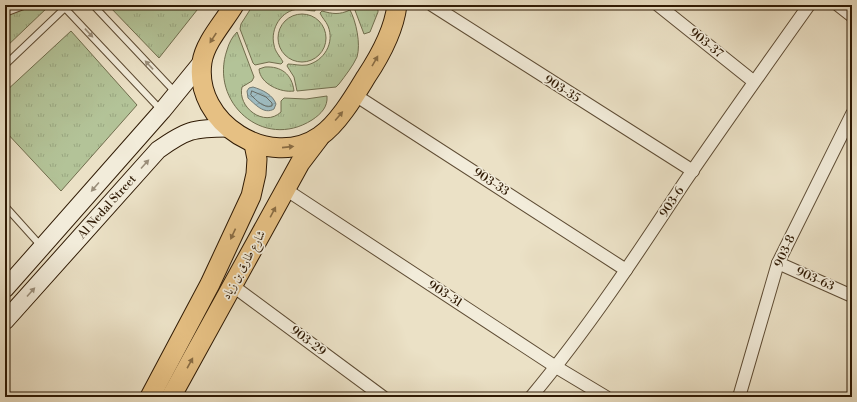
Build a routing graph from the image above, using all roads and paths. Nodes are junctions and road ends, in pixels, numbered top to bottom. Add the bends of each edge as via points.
1 (26, 5) edge
2 (93, 5) edge
3 (234, 5) edge
4 (432, 5) edge
5 (658, 5) edge
6 (810, 5) edge
7 (838, 5) edge
8 (65, 6) edge
9 (398, 6) edge
10 (5, 13) edge
11 (852, 16) edge
12 (202, 62) junction
13 (5, 65) edge
14 (754, 82) junction
15 (176, 93) junction
16 (355, 95) junction
17 (162, 111) junction
18 (852, 114) edge
19 (228, 128) junction
20 (321, 136) junction
21 (254, 144) junction
22 (693, 171) junction
23 (285, 189) junction
24 (5, 206) edge
25 (42, 247) junction
26 (778, 263) junction
27 (626, 270) junction
28 (233, 286) junction
29 (5, 289) edge
30 (852, 296) edge
31 (5, 321) edge
32 (556, 367) junction
33 (177, 395) edge
34 (150, 397) edge
35 (383, 397) edge
36 (531, 397) edge
37 (606, 397) edge
38 (739, 397) edge

1 - 10 lane
15 -> 2 lane
3 -> 12 main road via 209,44
4 - 22 street, 903-35
5 - 14 street, 903-37
6 - 14 street, 903-6
7 - 11 street
8 - 13 lane
8 -> 17 lane
16 -> 9 main road, شارع طارق بن زياد via 381,51
12 - 15 main road, Al Nedal Street
12 - 19 main road via 205,93 211,107
14 - 22 street, 903-6
15 - 17 main road, Al Nedal Street
20 -> 16 main road, شارع طارق بن زياد
16 - 27 street, 903-33
17 -> 25 main road, Al Nedal Street
18 - 26 street, 903-8
19 - 21 main road
31 -> 19 main road, Al Nedal Street via 158,150 180,134 202,128
21 -> 20 main road via 288,147
20 - 23 main road, شارع طارق بن زياد via 300,163
21 -> 34 main road, شارع طارق بن زياد via 257,159 251,196 210,284
22 - 27 street, 903-6
28 -> 23 main road, شارع طارق بن زياد
23 - 32 street, 903-31
24 - 25 lane
25 - 29 main road, Al Nedal Street
26 - 30 street, 903-63
26 - 38 street, 903-8
27 - 32 street, 903-6
33 -> 28 main road, شارع طارق بن زياد
28 - 35 street, 903-29
32 - 36 street, 903-6
32 - 37 street, 903-31

